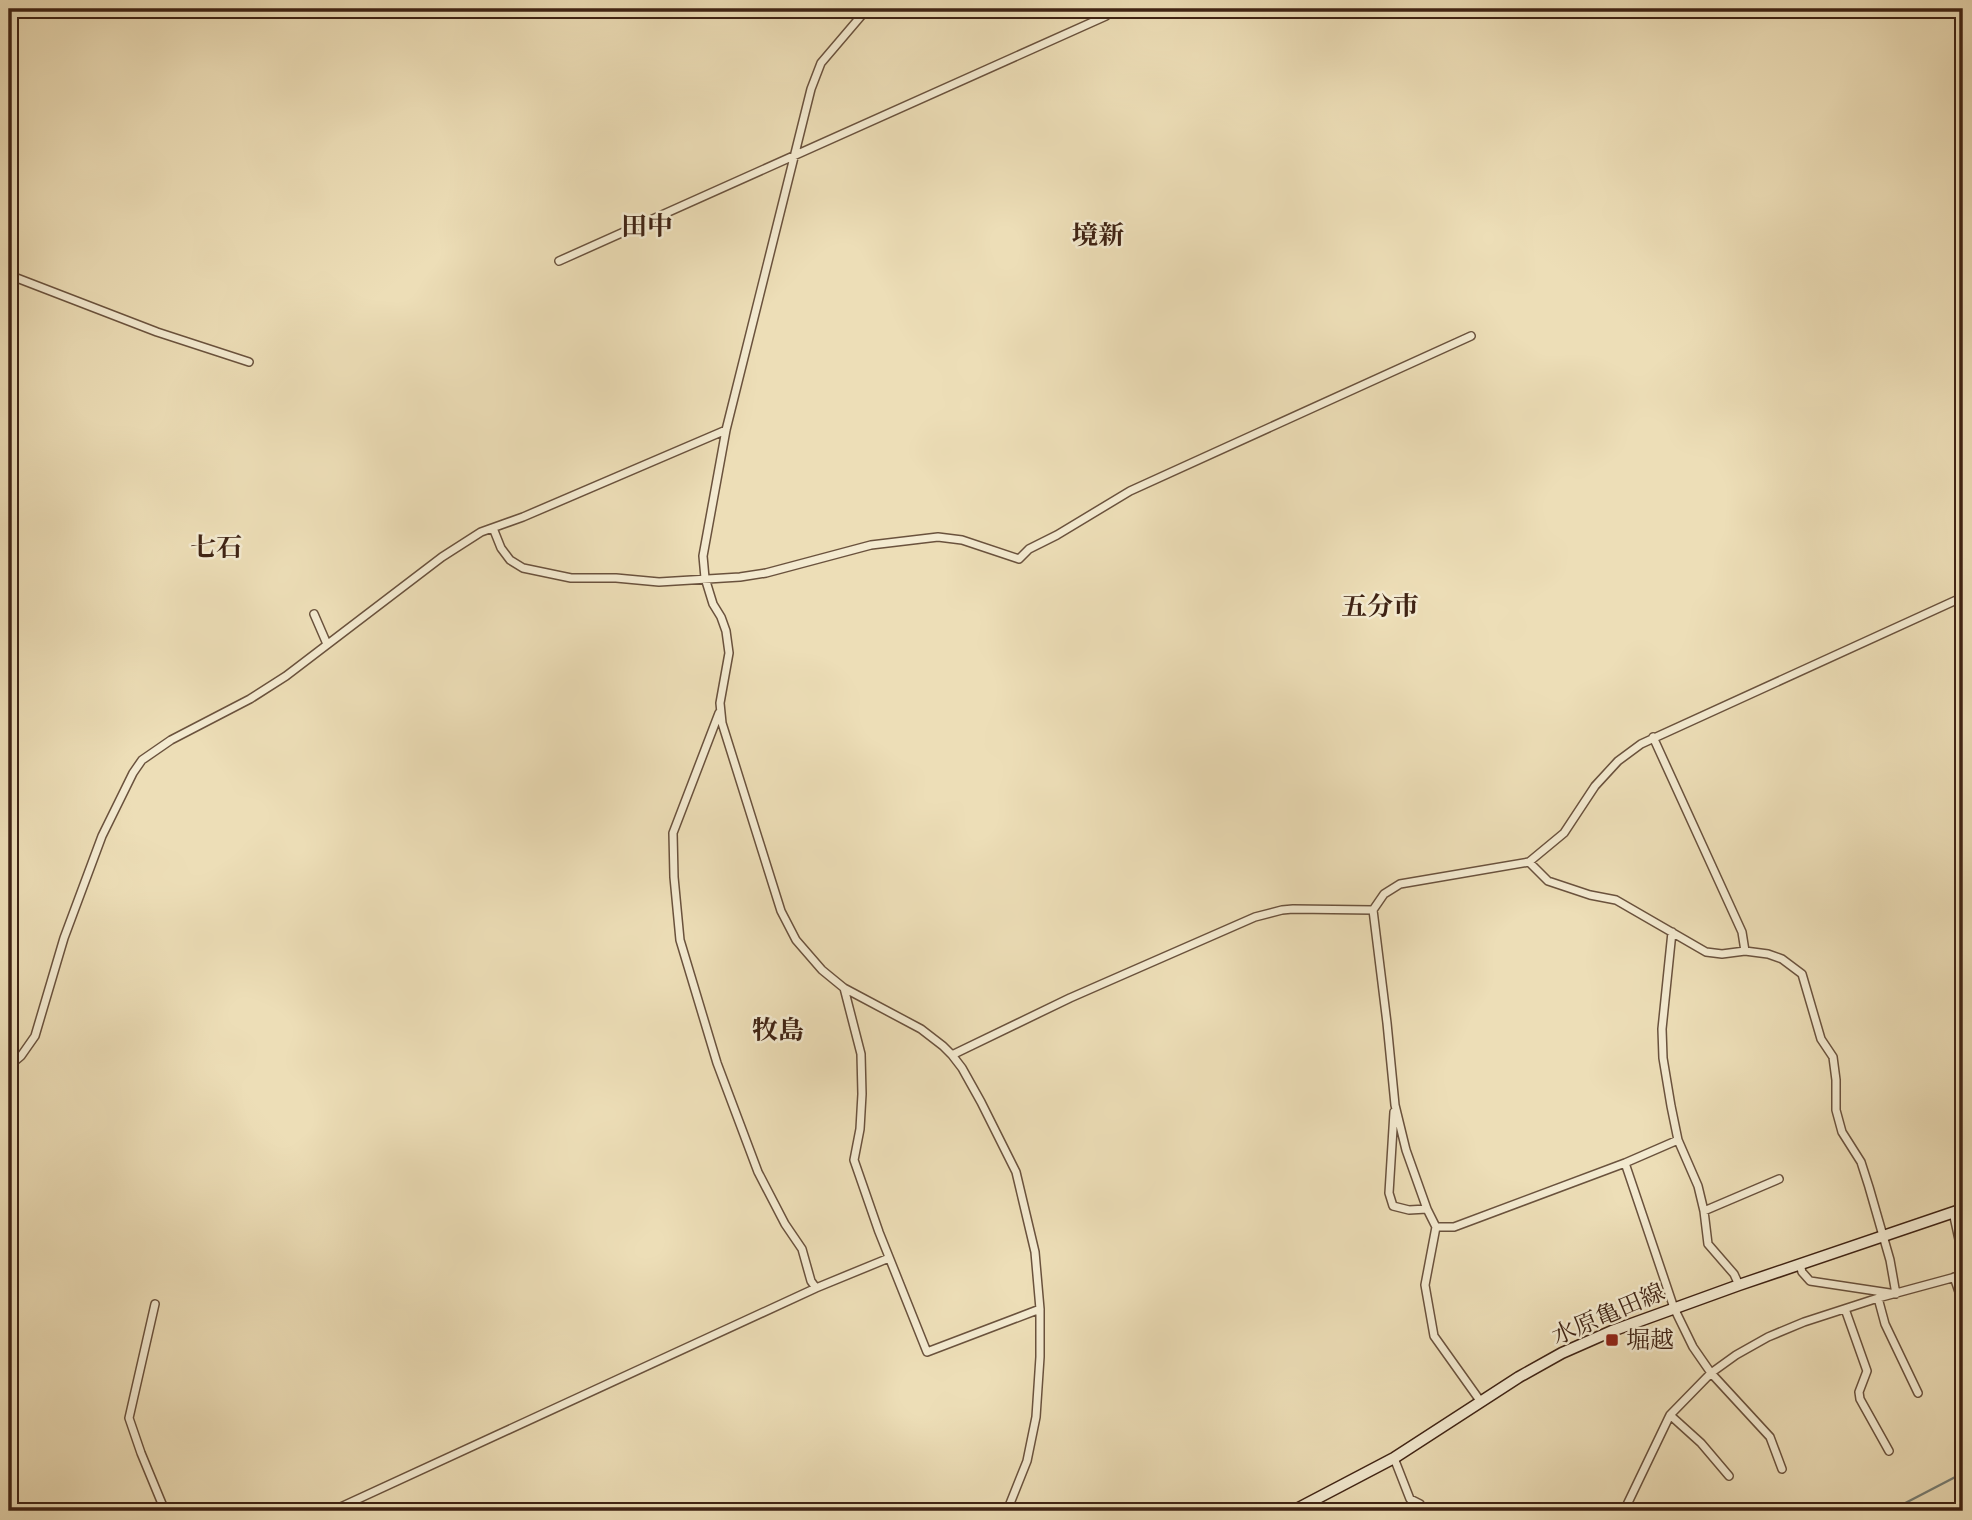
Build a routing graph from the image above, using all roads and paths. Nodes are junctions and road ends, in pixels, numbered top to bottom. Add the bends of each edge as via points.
1 (867, 9) edge
2 (1108, 9) edge
3 (793, 155) junction
4 (559, 261) dead end
5 (9, 275) edge
6 (1471, 336) dead end
7 (249, 362) dead end
8 (726, 430) junction
9 (493, 528) junction
10 (706, 580) junction
11 (1963, 597) edge
12 (314, 614) dead end
13 (327, 644) junction
14 (721, 709) junction
15 (1653, 737) junction
16 (1529, 862) junction
17 (1373, 910) junction
18 (1672, 932) junction
19 (1745, 951) junction
20 (844, 988) junction
21 (952, 1055) junction
22 (9, 1066) edge
23 (1395, 1105) junction
24 (1678, 1140) junction
25 (1625, 1163) junction
26 (1779, 1179) dead end
27 (1427, 1209) junction
28 (1958, 1210) edge
29 (1704, 1211) junction
30 (1437, 1227) junction
31 (1883, 1235) junction
32 (889, 1258) junction
33 (1963, 1258) edge
34 (1800, 1264) junction
35 (1963, 1275) edge
36 (1954, 1277) junction
37 (1739, 1285) junction
38 (816, 1288) junction
39 (1896, 1294) junction
40 (1878, 1298) junction
41 (155, 1304) dead end
42 (1963, 1304) edge
43 (1674, 1308) junction
44 (1040, 1309) junction
45 (1846, 1309) junction
46 (1711, 1374) junction
47 (1918, 1393) dead end
48 (1481, 1402) junction
49 (1670, 1415) junction
50 (1889, 1451) dead end
51 (1394, 1458) junction
52 (1782, 1469) dead end
53 (1729, 1476) dead end
54 (165, 1511) edge
55 (332, 1511) edge
56 (1007, 1511) edge
57 (1293, 1511) edge
58 (1424, 1511) edge
59 (1624, 1511) edge

1 - 3 street via 821,64
2 - 3 street via 1106,16
3 - 4 street
3 - 8 street
5 - 7 street
6 - 10 street via 1130,491 1019,559 938,537 871,545 766,573
8 - 9 street
8 - 10 street via 703,556
9 - 10 street via 510,561 523,568 571,578
9 - 13 street via 442,557
10 - 14 street via 726,631 729,653
11 - 15 street
12 - 13 street
13 - 22 street via 250,699 142,760 102,836 64,937 35,1035
14 - 20 street via 781,911 796,940
14 - 38 street via 673,833 680,940 717,1063 758,1172 803,1249
15 - 16 street via 1618,761 1564,833
15 - 19 street via 1742,932
16 - 17 street via 1401,884 1384,894
16 - 18 street via 1548,881 1616,900
17 - 21 street via 1293,909 1255,917
17 - 23 street
18 - 19 street via 1706,952
18 - 24 street via 1662,1030
19 - 31 street via 1783,959 1802,974 1821,1039 1833,1058 1842,1132 1861,1162
20 - 21 street via 921,1029
20 - 32 street via 860,1054 862,1094 854,1160
21 - 44 street via 981,1101 1020,1182 1035,1252
23 - 27 street
23 - 27 street via 1390,1200 1393,1206 1409,1210
24 - 25 street
24 - 29 street
25 - 30 street via 1454,1227
25 - 43 street
26 - 29 street
27 - 30 street
28 - 31 main road, 水原亀田線
28 - 33 street
29 - 37 street via 1708,1244
30 - 48 street via 1425,1285 1434,1336
31 - 34 main road, 水原亀田線
31 - 39 street
32 - 38 street
32 - 44 street via 927,1352
34 - 37 main road, 水原亀田線
34 - 39 street via 1810,1281
35 - 36 street
36 - 39 street
36 - 42 street
37 - 43 main road, 水原亀田線
38 - 55 street
39 - 40 street
40 - 45 street
40 - 47 street via 1885,1324
41 - 54 street via 129,1418
43 - 46 street
43 - 48 main road, 水原亀田線 via 1562,1353
44 - 56 street via 1036,1417 1027,1461
45 - 46 street via 1768,1337
45 - 50 street via 1867,1371 1860,1399
46 - 49 street
46 - 52 street via 1770,1437
48 - 51 main road, 水原亀田線
49 - 53 street
49 - 59 street
51 - 57 main road, 水原亀田線
51 - 58 street via 1410,1499

